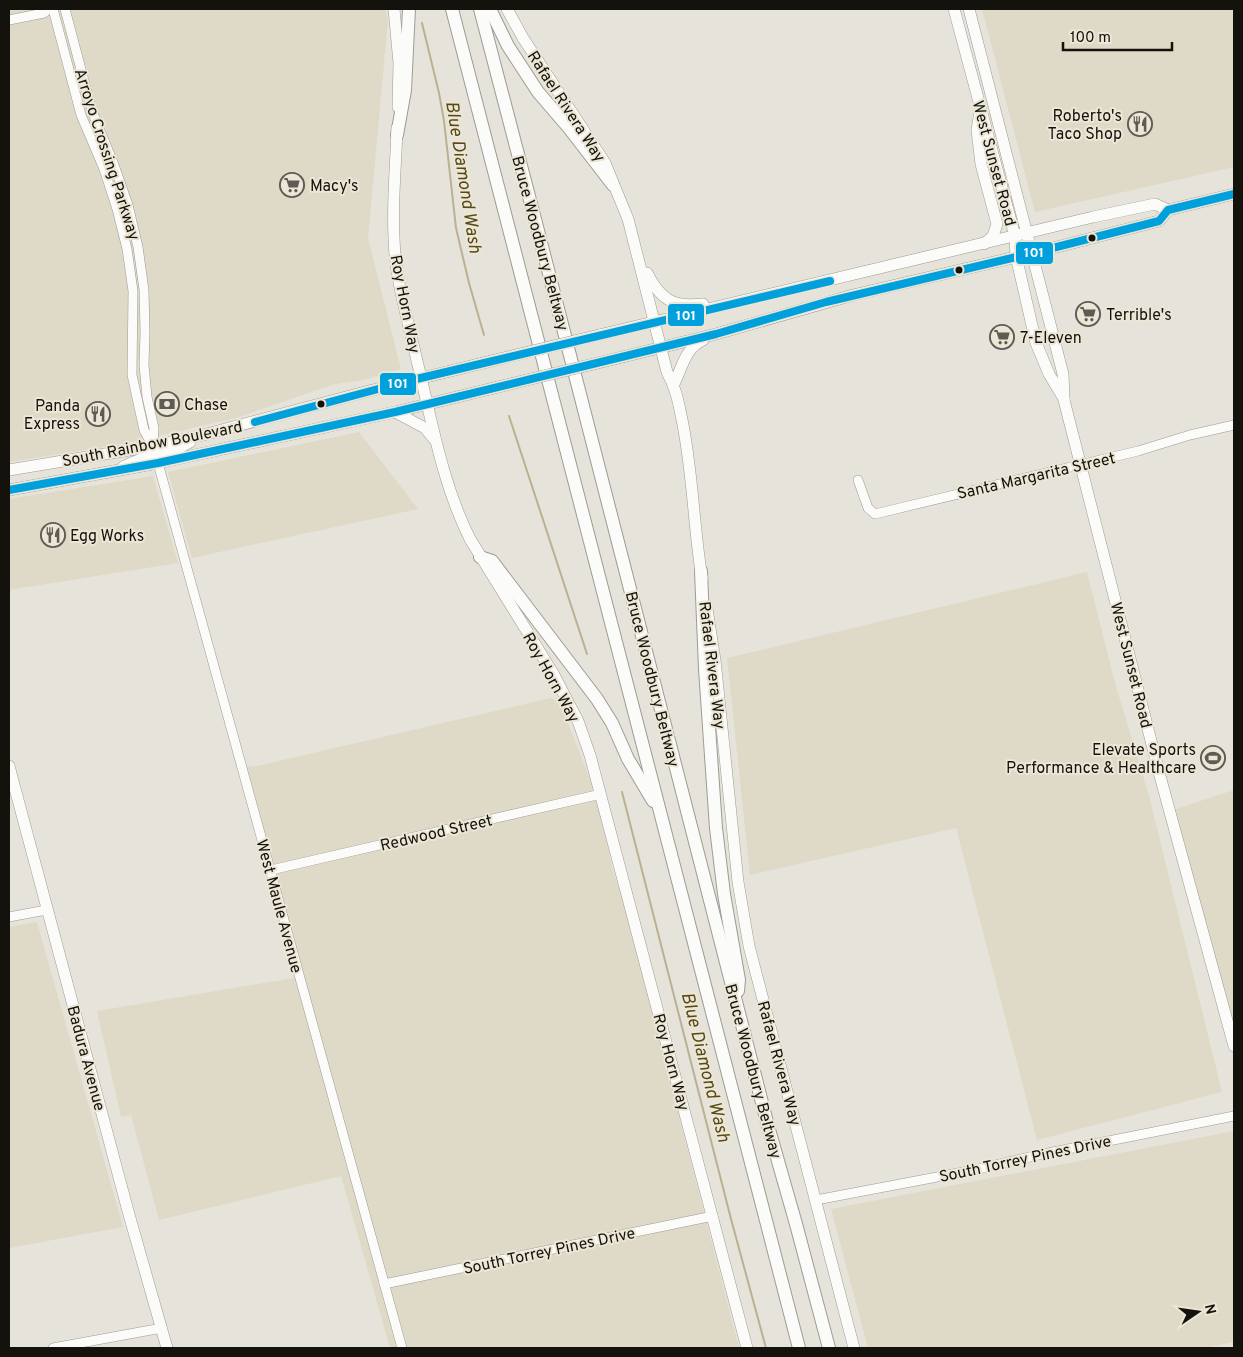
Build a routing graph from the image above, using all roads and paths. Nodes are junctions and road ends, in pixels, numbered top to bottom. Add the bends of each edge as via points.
1 (48, 9) edge
2 (53, 9) edge
3 (65, 9) edge
4 (394, 9) edge
5 (409, 9) edge
6 (452, 9) edge
7 (480, 9) edge
8 (490, 9) edge
9 (507, 9) edge
10 (954, 9) edge
11 (969, 9) edge
12 (9, 20) edge
13 (994, 105) junction
14 (981, 108) junction
15 (397, 135) junction
16 (613, 185) junction
17 (1234, 194) edge
18 (1168, 210) junction
19 (1028, 233) junction
20 (1015, 236) junction
21 (983, 245) junction
22 (1032, 253) junction
23 (638, 256) junction
24 (1016, 256) junction
25 (784, 292) junction
26 (654, 322) junction
27 (716, 334) junction
28 (661, 348) junction
29 (422, 378) junction
30 (674, 384) junction
31 (1064, 400) junction
32 (428, 404) junction
33 (395, 412) junction
34 (1234, 424) edge
35 (203, 435) junction
36 (437, 442) junction
37 (153, 446) junction
38 (158, 463) junction
39 (1081, 465) junction
40 (9, 470) edge
41 (115, 471) junction
42 (858, 480) dead end
43 (9, 490) edge
44 (480, 557) junction
45 (700, 571) junction
46 (9, 766) edge
47 (600, 794) junction
48 (660, 812) junction
49 (271, 870) junction
50 (46, 910) junction
51 (9, 917) edge
52 (738, 1009) junction
53 (1234, 1046) edge
54 (1234, 1116) edge
55 (816, 1200) junction
56 (713, 1216) junction
57 (384, 1284) junction
58 (162, 1328) junction
59 (53, 1348) edge
60 (167, 1348) edge
61 (402, 1348) edge
62 (747, 1348) edge
63 (799, 1348) edge
64 (829, 1348) edge
65 (854, 1348) edge

1 - 12 street via 44,13
2 - 37 street, Arroyo Crossing Parkway via 81,115 104,169 127,249 132,291 132,375 144,430
3 - 37 street, Arroyo Crossing Parkway via 92,111 128,205 138,247 144,290 144,364 154,428
4 - 15 main road, Roy Horn Way via 399,63
5 - 15 highway via 405,90
6 - 48 highway, Bruce Woodbury Beltway
7 - 52 highway, Bruce Woodbury Beltway
8 - 16 highway via 508,46 538,92
9 - 16 main road, Rafael Rivera Way via 522,38 605,163
10 - 14 main road, West Sunset Road
11 - 13 main road, West Sunset Road
13 - 14 main road
13 - 19 main road, West Sunset Road
14 - 20 main road, West Sunset Road
14 - 21 main road via 977,130 981,164 998,224 993,236
15 - 29 main road, Roy Horn Way via 394,239 402,295
16 - 23 main road, Rafael Rivera Way via 628,219
17 - 18 main road, South Rainbow Boulevard
18 - 19 main road, South Rainbow Boulevard via 1155,204
18 - 22 main road, South Rainbow Boulevard via 1159,220
19 - 20 main road, South Rainbow Boulevard
19 - 22 main road, West Sunset Road
20 - 21 main road, South Rainbow Boulevard
20 - 24 main road, West Sunset Road
21 - 25 main road, South Rainbow Boulevard
22 - 24 main road, South Rainbow Boulevard
22 - 31 main road, West Sunset Road via 1063,374
23 - 25 main road via 661,295 685,305 706,304 752,293
23 - 26 main road, Rafael Rivera Way
24 - 27 main road, South Rainbow Boulevard via 853,295
24 - 31 main road, West Sunset Road via 1036,343
25 - 26 main road, South Rainbow Boulevard
26 - 28 main road, Rafael Rivera Way
26 - 29 main road, South Rainbow Boulevard, bridge
27 - 28 main road, South Rainbow Boulevard
27 - 30 main road via 689,351
28 - 30 main road, Rafael Rivera Way via 667,372
28 - 32 main road, South Rainbow Boulevard, bridge
29 - 32 main road, Roy Horn Way
29 - 35 main road, South Rainbow Boulevard
30 - 45 main road, Rafael Rivera Way via 688,452
31 - 39 main road, West Sunset Road
32 - 33 main road, South Rainbow Boulevard
32 - 36 main road, Roy Horn Way
33 - 36 main road via 425,428
33 - 38 main road, South Rainbow Boulevard
34 - 39 street, Santa Margarita Street
35 - 37 main road, South Rainbow Boulevard
35 - 38 main road via 160,456
36 - 44 main road, Roy Horn Way via 461,522
37 - 40 main road, South Rainbow Boulevard
37 - 41 main road via 154,452 150,456
38 - 41 main road, South Rainbow Boulevard
38 - 49 street, West Maule Avenue
39 - 42 street, Santa Margarita Street via 875,514 868,508
39 - 53 main road, West Sunset Road via 1160,776
41 - 43 main road, South Rainbow Boulevard
44 - 47 main road, Roy Horn Way via 554,674 578,721
44 - 48 highway via 492,561 597,699
45 - 52 highway via 716,828 739,980
45 - 55 main road, Rafael Rivera Way via 715,660 743,914
46 - 50 main road, Badura Avenue
47 - 49 street, Redwood Street
47 - 56 main road, Roy Horn Way
48 - 63 highway, Bruce Woodbury Beltway
49 - 57 street, West Maule Avenue
50 - 51 street
50 - 58 main road, Badura Avenue
52 - 64 highway, Bruce Woodbury Beltway
54 - 55 street, South Torrey Pines Drive
55 - 65 main road, Rafael Rivera Way
56 - 57 street, South Torrey Pines Drive
56 - 62 main road, Roy Horn Way
57 - 61 street, West Maule Avenue
58 - 59 street
58 - 60 main road, Badura Avenue

